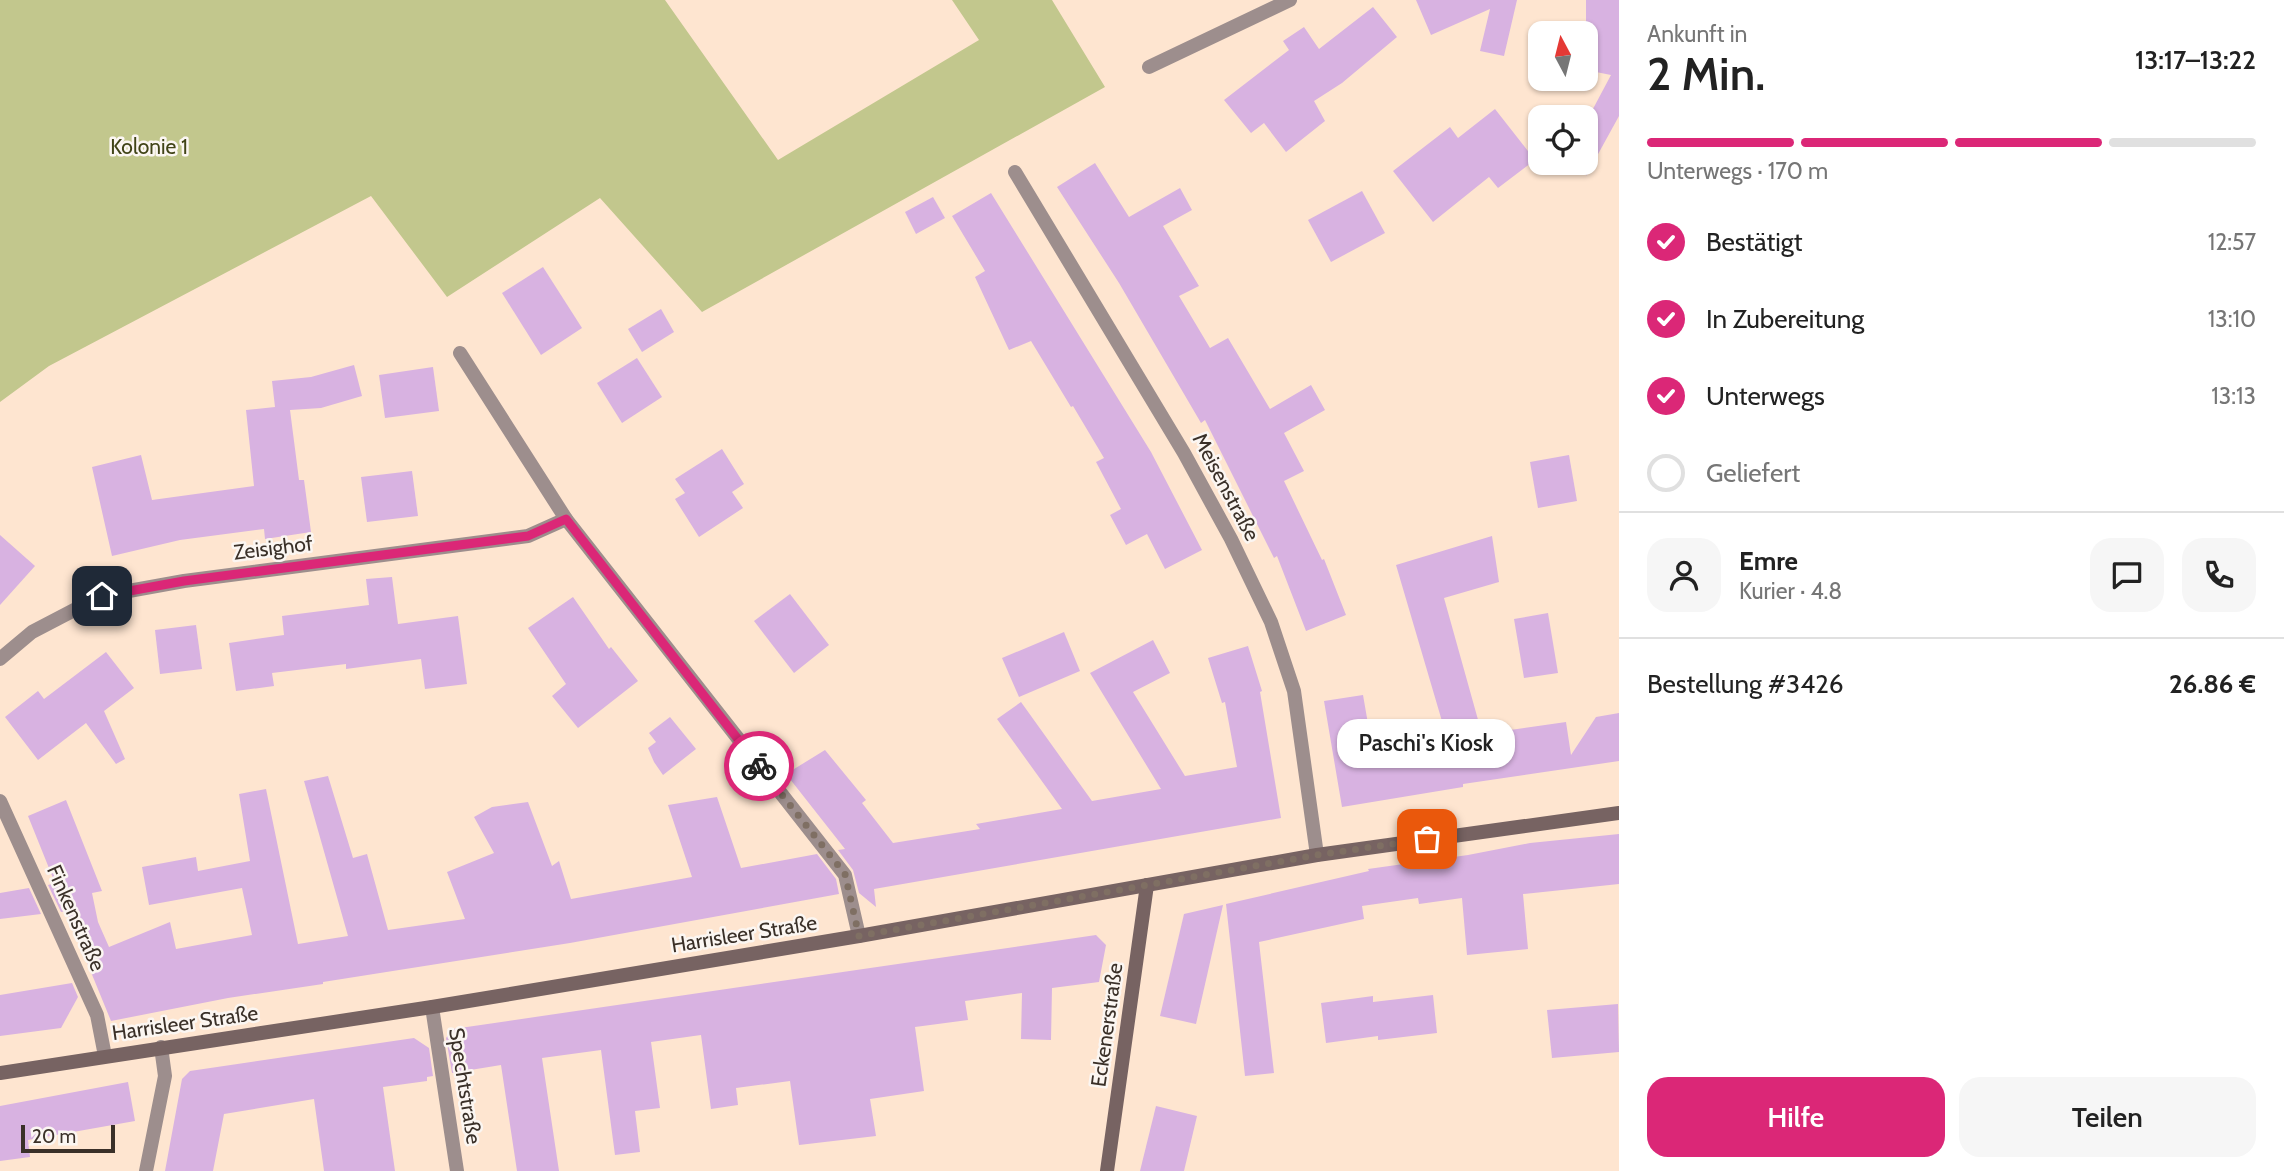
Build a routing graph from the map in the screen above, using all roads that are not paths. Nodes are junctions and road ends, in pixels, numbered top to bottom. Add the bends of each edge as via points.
1 (1290, 0) edge
2 (1149, 67) dead end
3 (1015, 172) dead end
4 (460, 353) dead end
5 (566, 519) junction
6 (0, 659) edge
7 (0, 801) edge
8 (1619, 813) edge
9 (1317, 855) junction
10 (1147, 885) junction
11 (859, 936) junction
12 (432, 1007) junction
13 (161, 1047) junction
14 (105, 1056) junction
15 (0, 1073) edge
16 (146, 1171) edge
17 (457, 1171) edge
18 (1108, 1171) edge

1 - 2 street
3 - 9 street, Meisenstraße via 1184,453 1271,622 1294,691
4 - 5 street
5 - 6 street, Zeisighof via 528,536 102,596 32,632
5 - 11 street via 845,874
7 - 14 street, Finkenstraße via 97,1015
8 - 9 main road, Harrisleer Straße
9 - 10 main road, Harrisleer Straße
10 - 11 main road, Harrisleer Straße
10 - 18 main road, Eckenerstraße
11 - 12 main road, Harrisleer Straße
12 - 13 main road, Harrisleer Straße
12 - 17 street, Spechtstraße
13 - 14 main road, Harrisleer Straße
13 - 16 street via 165,1076
14 - 15 main road, Harrisleer Straße

